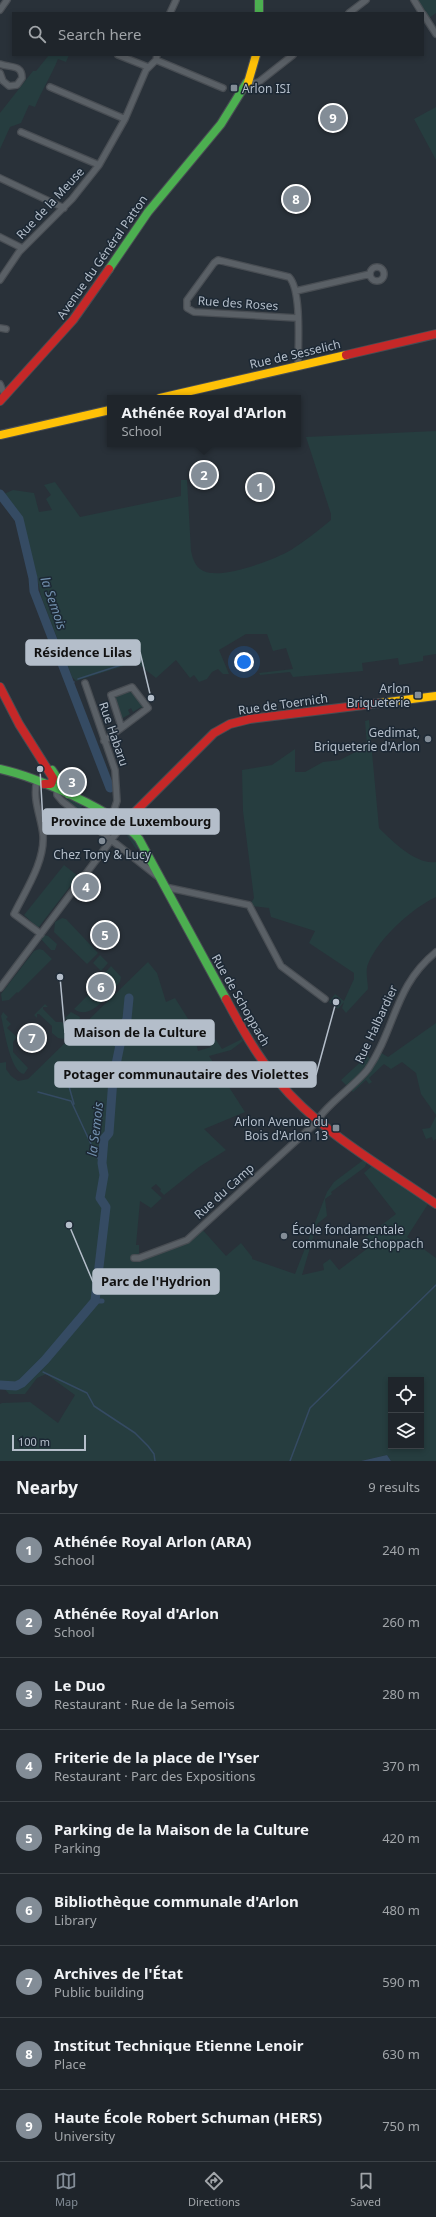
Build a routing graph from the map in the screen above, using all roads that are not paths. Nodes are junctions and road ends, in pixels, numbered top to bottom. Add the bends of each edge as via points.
1 (7, 0) edge
2 (176, 0) edge
3 (259, 0) edge
4 (366, 0) edge
5 (414, 0) edge
6 (0, 10) edge
7 (170, 12) edge
8 (259, 12) edge
9 (350, 12) edge
10 (422, 12) edge
11 (424, 16) edge
12 (436, 34) edge
13 (120, 56) edge
14 (256, 56) edge
15 (292, 56) edge
16 (156, 58) edge
17 (0, 64) edge
18 (148, 67) junction
19 (0, 72) edge
20 (249, 79) junction
21 (50, 87) dead end
22 (223, 88) dead end
23 (125, 119) junction
24 (21, 132) dead end
25 (99, 165) junction
26 (0, 178) edge
27 (64, 208) junction
28 (0, 237) edge
29 (22, 248) junction
30 (370, 274) dead end
31 (0, 280) edge
32 (296, 291) junction
33 (297, 318) junction
34 (0, 328) edge
35 (6, 329) dead end
36 (436, 334) edge
37 (298, 366) junction
38 (0, 385) edge
39 (11, 389) junction
40 (173, 395) edge
41 (2, 398) edge
42 (107, 411) edge
43 (0, 435) edge
44 (85, 683) dead end
45 (0, 687) edge
46 (436, 696) edge
47 (121, 726) junction
48 (25, 734) junction
49 (104, 741) junction
50 (32, 745) junction
51 (0, 769) edge
52 (41, 782) junction
53 (59, 789) junction
54 (112, 816) junction
55 (124, 823) junction
56 (112, 840) junction
57 (161, 878) junction
58 (165, 887) junction
59 (41, 934) junction
60 (436, 952) edge
61 (0, 988) edge
62 (325, 999) dead end
63 (318, 1121) junction
64 (436, 1204) edge
65 (134, 1258) dead end

1 - 6 street
2 - 7 street
3 - 8 main road
4 - 9 street
5 - 10 street
11 - 12 street
13 - 18 street
14 - 20 main road, Avenue du Général Patton
15 - 20 street via 256,83
16 - 18 street, Rue de la Meuse
16 - 22 street
17 - 19 street via 17,68 22,78 17,85 9,86 3,81
18 - 23 street, Rue de la Meuse
20 - 39 main road, Avenue du Général Patton via 237,107 148,212 73,320
21 - 23 street
23 - 25 street, Rue de la Meuse
24 - 25 street
25 - 27 street, Rue de la Meuse
26 - 27 street
27 - 29 street, Rue de la Meuse
28 - 29 street
29 - 31 street, Rue de la Meuse
30 - 32 street
32 - 33 street, Rue des Roses
32 - 33 street, Rue des Roses via 294,283 283,274 221,259 214,263 187,300 187,308 194,312
33 - 37 street, Rue des Roses
34 - 35 street
36 - 37 main road, Rue de Sesselich
37 - 40 main road, Rue de Sesselich
38 - 39 street
38 - 41 street
39 - 41 main road, Avenue du Général Patton
42 - 43 main road
44 - 49 street, Rue Habaru
45 - 48 main road
46 - 55 main road, Rue de Toernich via 250,719 230,724 214,733
47 - 47 street via 148,708 132,687 113,693 111,698
47 - 49 street
48 - 50 main road
48 - 53 main road
49 - 54 street, Rue Habaru via 116,773 117,801
50 - 52 main road via 53,778 51,784
50 - 53 main road via 55,777
51 - 52 main road
52 - 53 main road
52 - 59 street via 35,793 43,836 42,848 32,878 14,914
53 - 54 main road, Rue de Schoppach
53 - 56 street via 57,795 62,801
54 - 55 main road, Rue de Schoppach
55 - 56 street
55 - 57 main road, Rue de Schoppach via 139,839
56 - 57 street
56 - 59 street
57 - 58 main road, Rue de Schoppach
58 - 62 street via 249,905 281,966
58 - 63 main road, Rue de Schoppach via 254,1048 278,1081
59 - 61 street
60 - 63 street, Rue Halbardier via 413,975 404,990 378,1051 366,1072 320,1115
63 - 64 main road, Rue de Schoppach
63 - 65 street, Rue du Camp via 187,1240

